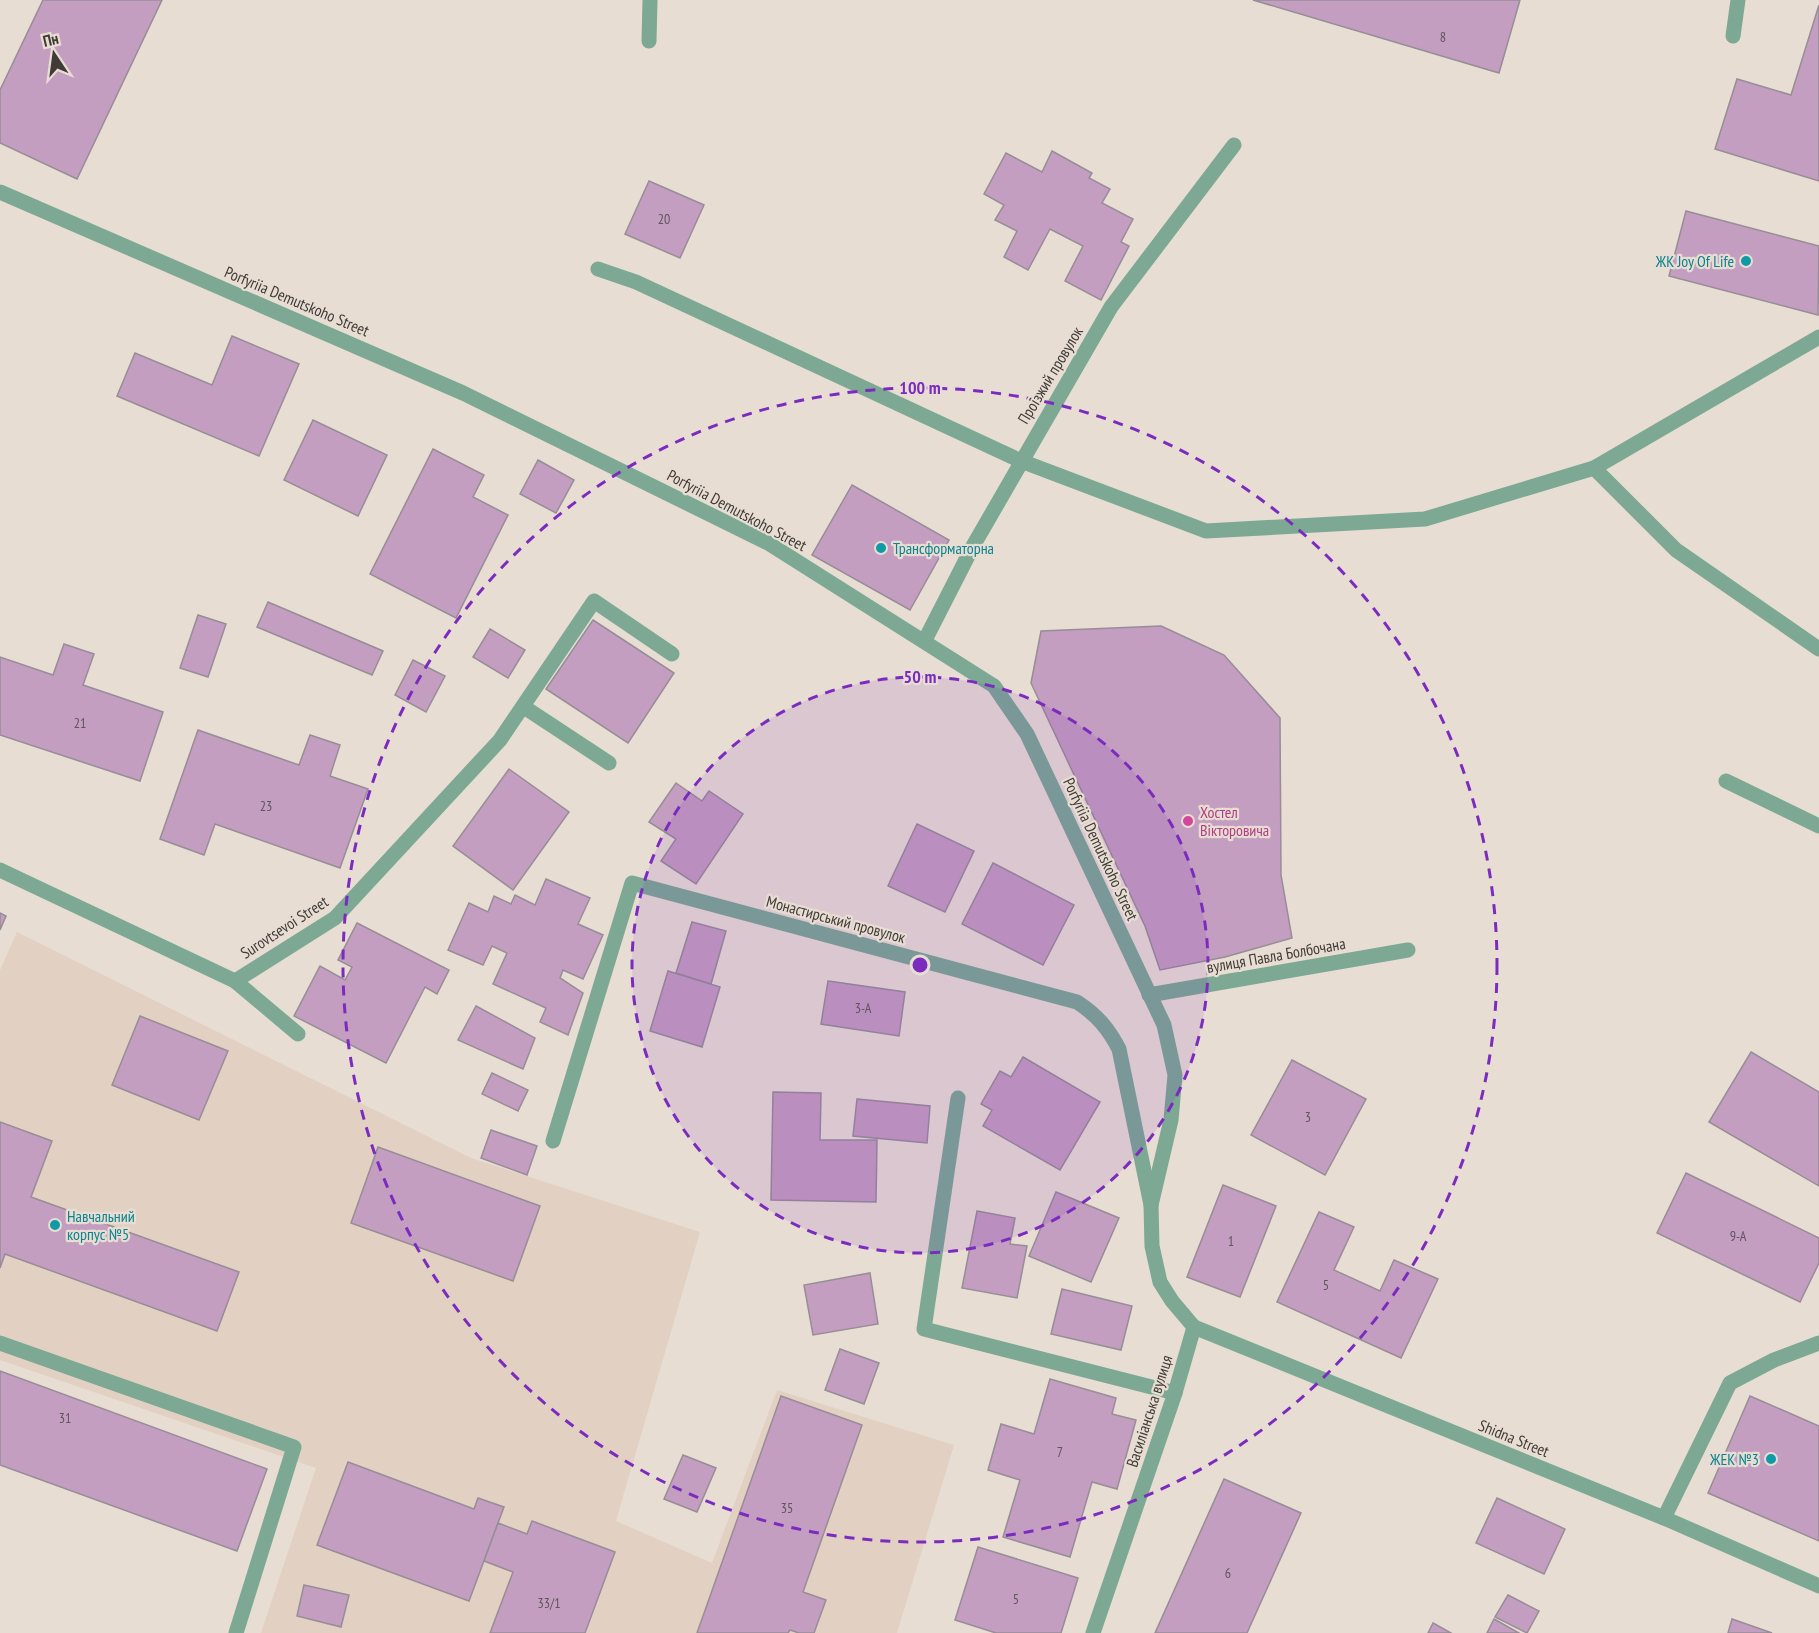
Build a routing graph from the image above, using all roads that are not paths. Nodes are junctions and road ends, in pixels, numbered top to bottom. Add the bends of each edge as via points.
1 (650, 0) edge
2 (1738, 0) edge
3 (1733, 36) dead end
4 (649, 41) dead end
5 (1234, 145) dead end
6 (0, 192) edge
7 (598, 269) dead end
8 (1819, 337) edge
9 (1021, 461) junction
10 (1594, 468) junction
11 (925, 640) junction
12 (1819, 649) edge
13 (672, 654) dead end
14 (524, 707) junction
15 (609, 763) dead end
16 (1726, 781) dead end
17 (1819, 826) edge
18 (0, 870) edge
19 (1408, 950) dead end
20 (235, 981) junction
21 (1149, 995) junction
22 (298, 1034) dead end
23 (958, 1098) dead end
24 (553, 1141) dead end
25 (1151, 1205) junction
26 (1194, 1327) junction
27 (0, 1343) edge
28 (1819, 1343) edge
29 (1175, 1393) junction
30 (1664, 1518) junction
31 (1819, 1586) edge
32 (236, 1633) edge
33 (1093, 1633) edge

1 - 4 street
2 - 3 street
5 - 9 street, Проїзжий провулок via 1111,307
6 - 11 street, Porfyriia Demutskoho Street via 463,393 768,543
7 - 9 street via 636,282
8 - 10 street
9 - 10 street via 1206,531 1425,519
9 - 11 street, Проїзжий провулок
10 - 12 street via 1677,550
11 - 21 street, Porfyriia Demutskoho Street via 994,686 1027,734
13 - 14 street, Surovtsevoi Street via 594,601
14 - 15 street
14 - 20 street, Surovtsevoi Street via 500,740 335,918
16 - 17 street
18 - 20 street, Surovtsevoi Street
19 - 21 street, вулиця Павла Болбочана
20 - 22 street
21 - 25 street, Porfyriia Demutskoho Street via 1164,1025 1175,1075 1171,1120
23 - 29 street via 924,1329
24 - 25 street, Монастирський провулок via 632,883 1077,1002 1109,1029 1119,1049
25 - 26 street via 1152,1246 1160,1282
26 - 29 street, Василіанська вулиця
26 - 30 street, Shidna Street
27 - 32 street via 294,1447
28 - 30 street via 1730,1383
29 - 33 street, Василіанська вулиця
30 - 31 street, Shidna Street

